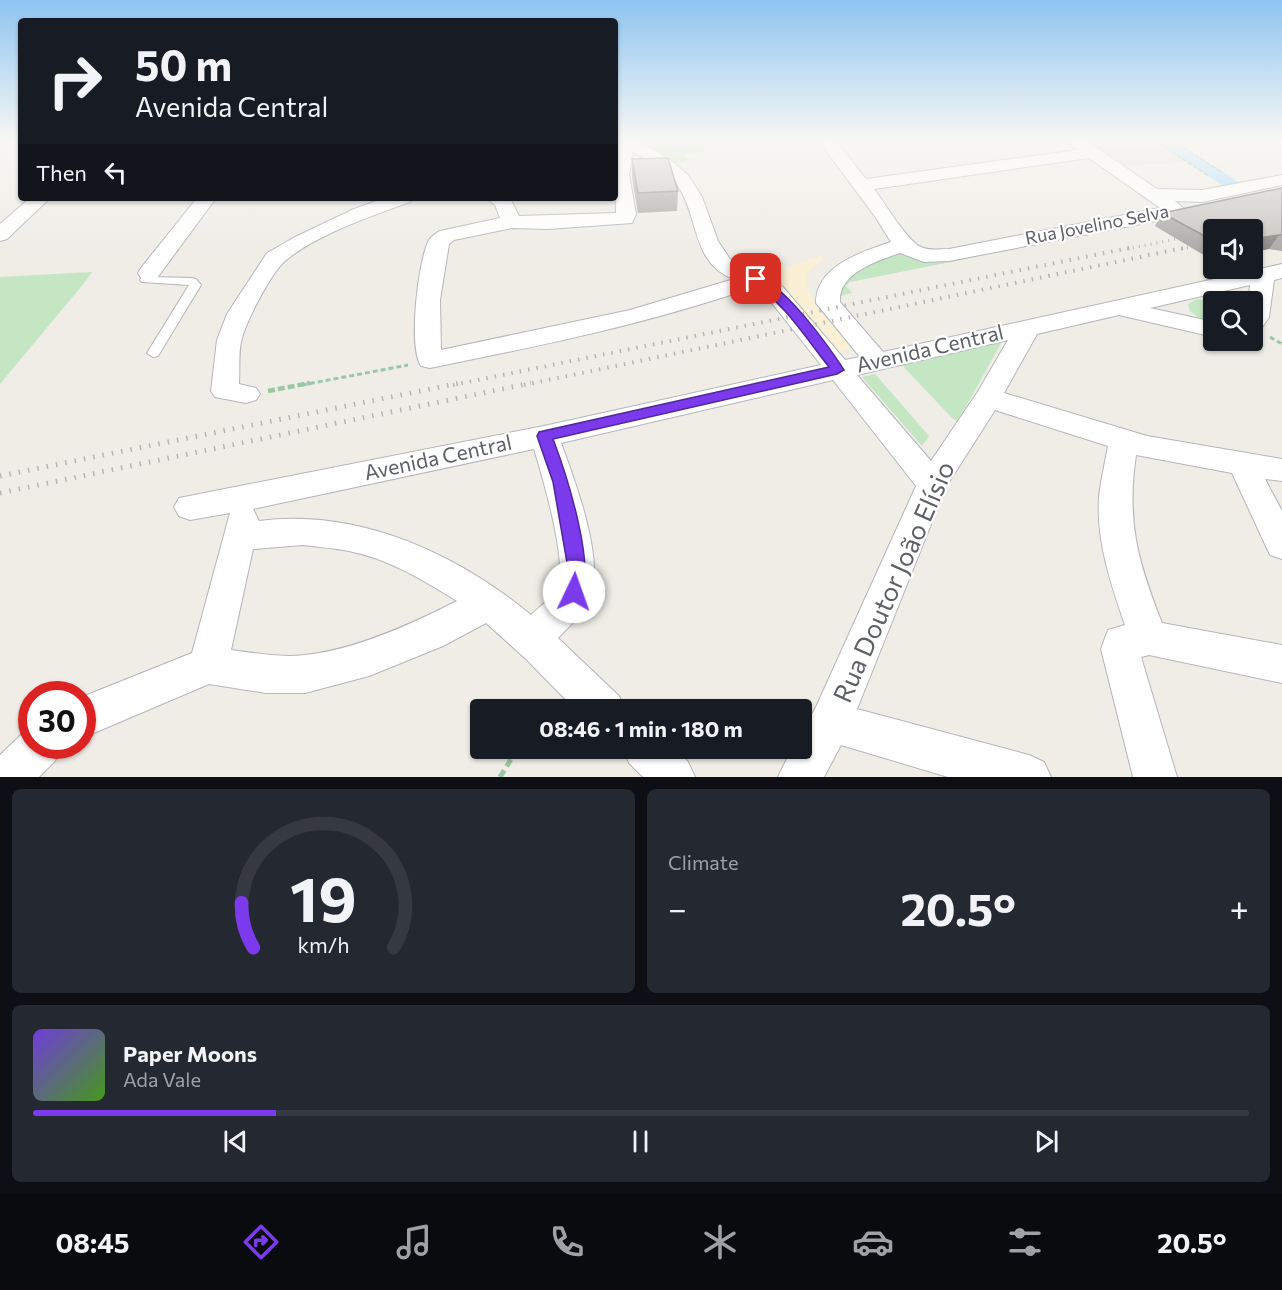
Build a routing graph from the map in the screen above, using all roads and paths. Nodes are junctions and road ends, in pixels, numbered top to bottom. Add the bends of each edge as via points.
1 (620, 177) edge
2 (681, 177) edge
3 (856, 177) edge
4 (917, 177) edge
5 (1127, 177) edge
6 (1218, 177) edge
7 (1223, 177) edge
8 (1282, 180) edge
9 (862, 185) junction
10 (1239, 189) junction
11 (1150, 193) junction
12 (38, 201) edge
13 (205, 201) edge
14 (395, 201) edge
15 (501, 201) edge
16 (512, 222) junction
17 (0, 235) edge
18 (903, 245) junction
19 (149, 273) joint
20 (1275, 276) edge
21 (756, 279) junction
22 (1198, 290) junction
23 (1203, 292) edge
24 (1263, 300) edge
25 (1118, 308) junction
26 (1028, 327) junction
27 (1203, 327) edge
28 (153, 353) dead end
29 (430, 360) junction
30 (877, 361) junction
31 (837, 370) junction
32 (246, 394) joint
33 (988, 398) junction
34 (544, 436) junction
35 (1124, 440) junction
36 (1243, 464) junction
37 (1282, 470) edge
38 (932, 484) junction
39 (249, 498) junction
40 (190, 507) dead end
41 (239, 537) junction
42 (1282, 545) edge
43 (489, 603) junction
44 (532, 638) junction
45 (1143, 639) junction
46 (1282, 664) edge
47 (208, 665) junction
48 (594, 699) edge
49 (96, 712) edge
50 (831, 722) junction
51 (27, 759) edge
52 (511, 759) edge
53 (655, 759) edge
54 (8, 777) edge
55 (500, 777) edge
56 (673, 777) edge
57 (800, 777) edge
58 (1029, 777) edge
59 (1155, 777) edge

1 - 16 street via 625,219
2 - 21 street via 722,263 729,270
3 - 9 street
4 - 9 street
5 - 11 street, Rua Jovelino Selva
6 - 10 path
7 - 10 path
8 - 10 street
9 - 18 street
10 - 11 street via 1192,197
11 - 18 street, Rua Jovelino Selva via 1177,211 949,255 916,254
12 - 17 street
13 - 19 street
14 - 32 street via 351,218 275,258 239,314 229,340 225,391
15 - 16 street
16 - 29 street via 447,235 439,241 427,324
18 - 30 street via 860,261 829,287 826,295 828,303
19 - 28 lane via 146,280 192,281 195,285
20 - 22 street, Avenida Central
20 - 24 street
21 - 29 street via 633,318
21 - 31 street via 787,305
22 - 23 street
22 - 25 street, Avenida Central
25 - 26 street, Avenida Central
25 - 27 street
26 - 30 street, Avenida Central
26 - 33 street, Rua Doutor João Elísio
29 - 32 path
30 - 31 street, Avenida Central
31 - 34 street, Avenida Central
31 - 38 street
33 - 35 street
33 - 38 street, Rua Doutor João Elísio
34 - 39 street, Avenida Central
34 - 44 street via 561,482 578,574 574,592
35 - 36 street
35 - 45 street via 1115,502 1117,535
36 - 37 street
36 - 42 street
38 - 50 street, Rua Doutor João Elísio
39 - 40 street, Avenida Central
39 - 41 street
41 - 43 street via 300,531 358,539 404,552 442,571
41 - 47 street
43 - 44 street
43 - 47 street via 430,634 369,658 305,674 266,674
44 - 48 street
45 - 46 street
45 - 59 street via 1121,643 1120,649
47 - 49 street
50 - 57 street, Rua Doutor João Elísio
50 - 58 street
51 - 54 street
52 - 55 path
53 - 56 street

